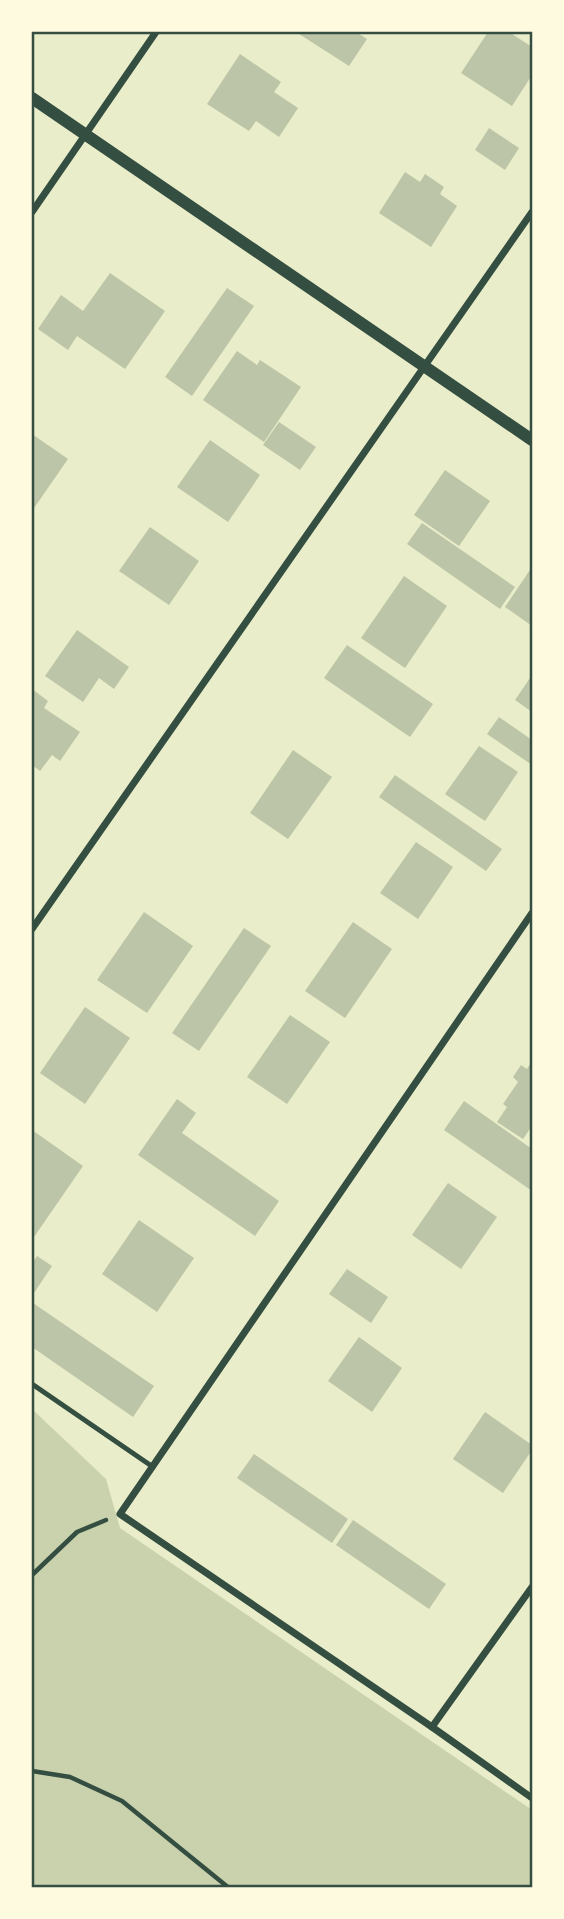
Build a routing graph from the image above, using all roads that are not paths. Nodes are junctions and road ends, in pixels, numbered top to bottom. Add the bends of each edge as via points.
1 (156, 32) edge
2 (32, 98) edge
3 (84, 135) junction
4 (32, 212) edge
5 (533, 212) edge
6 (425, 367) junction
7 (533, 440) edge
8 (533, 913) edge
9 (32, 929) edge
10 (32, 1384) edge
11 (153, 1467) junction
12 (533, 1587) edge
13 (432, 1727) junction
14 (533, 1798) edge

1 - 3 street
2 - 3 street
3 - 4 street
3 - 6 street
5 - 6 street
6 - 7 street
6 - 9 street
8 - 11 street
10 - 11 lane
11 - 13 street via 120,1514
12 - 13 street
13 - 14 street

